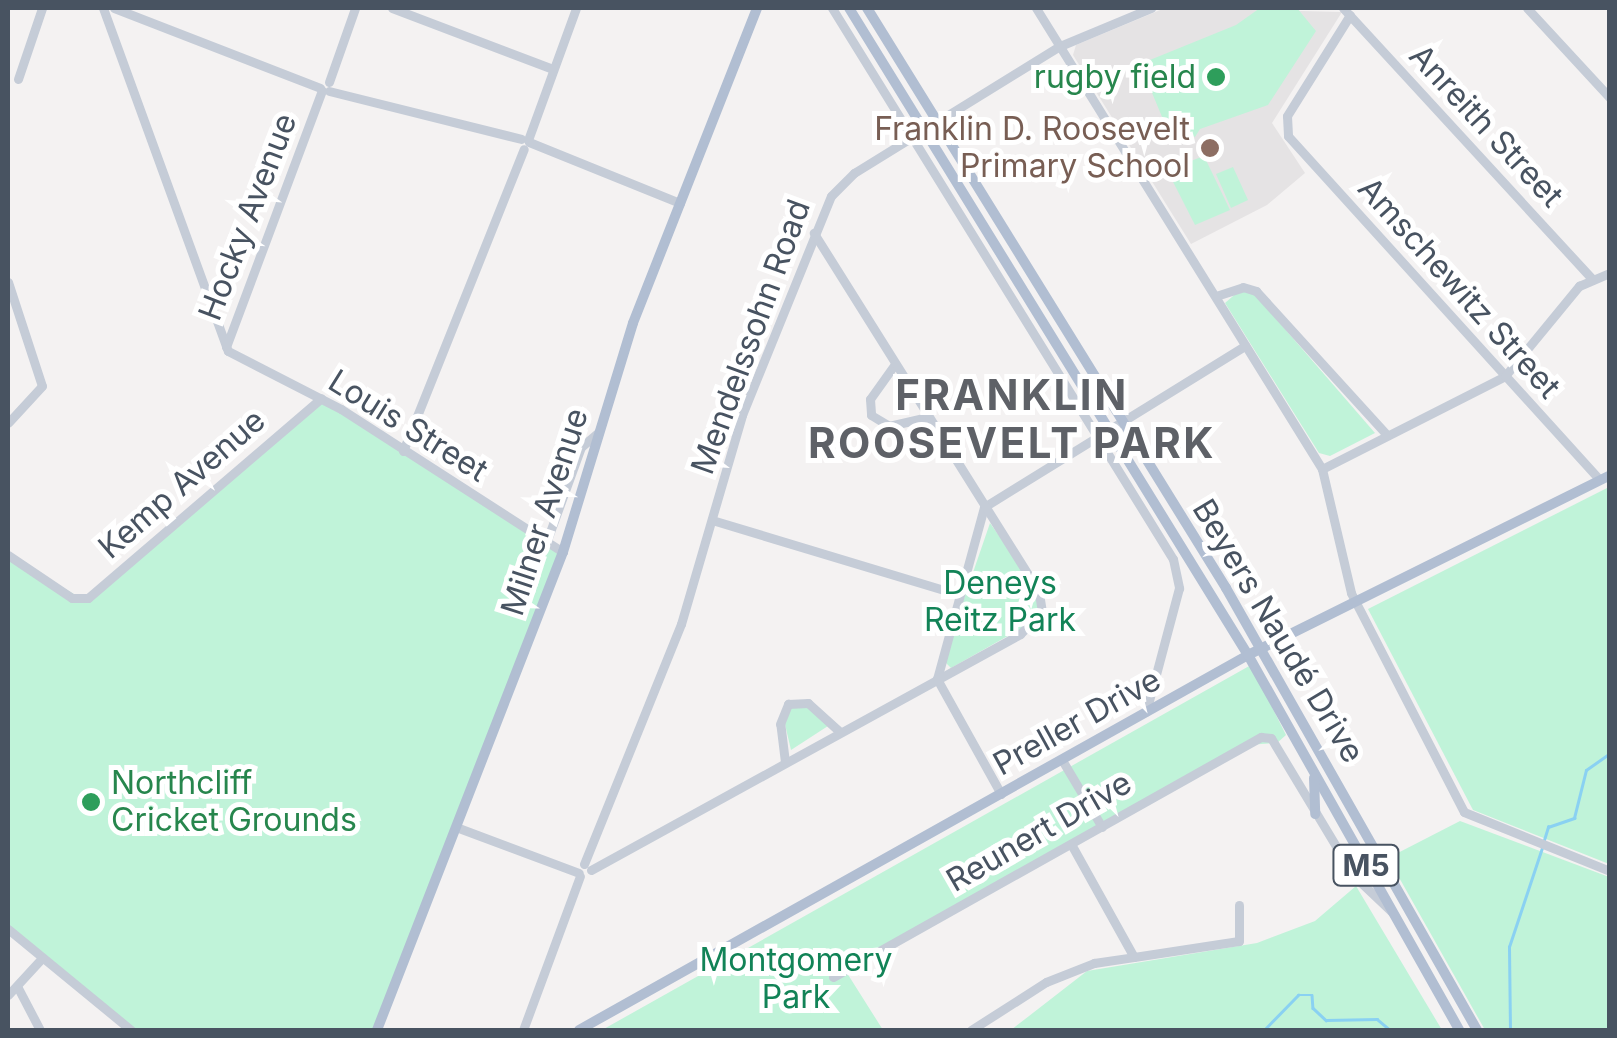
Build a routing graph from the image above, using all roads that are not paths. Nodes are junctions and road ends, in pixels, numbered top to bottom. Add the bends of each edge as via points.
1 (42, 8) edge
2 (103, 8) edge
3 (114, 8) edge
4 (355, 8) edge
5 (392, 8) edge
6 (576, 8) edge
7 (758, 8) edge
8 (832, 8) edge
9 (849, 8) edge
10 (867, 8) edge
11 (1036, 8) edge
12 (1151, 8) edge
13 (1531, 9) edge
14 (1347, 12) edge
15 (1060, 46) junction
16 (552, 69) junction
17 (18, 79) dead end
18 (325, 86) junction
19 (1610, 98) edge
20 (937, 122) junction
21 (922, 130) junction
22 (912, 138) junction
23 (524, 144) junction
24 (680, 204) junction
25 (814, 233) junction
26 (1610, 273) edge
27 (1591, 278) junction
28 (8, 282) edge
29 (1216, 296) junction
30 (1245, 346) junction
31 (226, 347) junction
32 (895, 364) junction
33 (1504, 376) junction
34 (320, 398) junction
35 (928, 417) junction
36 (1124, 422) junction
37 (8, 423) edge
38 (599, 432) junction
39 (1110, 432) junction
40 (1387, 435) junction
41 (1098, 438) junction
42 (403, 451) junction
43 (1322, 469) junction
44 (1605, 477) edge
45 (984, 507) junction
46 (712, 520) junction
47 (546, 542) junction
48 (563, 552) junction
49 (8, 556) edge
50 (957, 594) junction
51 (1356, 602) junction
52 (1262, 648) junction
53 (1248, 656) junction
54 (937, 679) junction
55 (1146, 712) junction
56 (840, 732) junction
57 (1272, 738) joint
58 (1062, 760) junction
59 (785, 762) junction
60 (1314, 772) junction
61 (1001, 794) junction
62 (1352, 806) junction
63 (1316, 814) junction
64 (1337, 815) junction
65 (456, 827) junction
66 (1102, 827) junction
67 (1071, 844) junction
68 (1382, 859) junction
69 (1367, 867) junction
70 (585, 871) junction
71 (1610, 871) edge
72 (1240, 905) dead end
73 (1392, 912) junction
74 (8, 929) edge
75 (1134, 956) junction
76 (42, 958) junction
77 (833, 977) dead end
78 (17, 986) junction
79 (8, 995) edge
80 (40, 1030) edge
81 (131, 1030) edge
82 (377, 1030) edge
83 (523, 1030) edge
84 (579, 1030) edge
85 (971, 1030) edge
86 (1458, 1030) edge
87 (1477, 1030) edge

1 - 17 street
2 - 31 street
3 - 18 street
4 - 18 street, Hocky Avenue
5 - 16 street
6 - 16 street
7 - 24 main road, Milner Avenue
8 - 22 street, Beyers Naudé Drive
9 - 21 main road, Beyers Naudé Drive / M5
10 - 20 main road, Beyers Naudé Drive / M5
11 - 15 street
12 - 15 street, Mendelssohn Road
13 - 19 street
14 - 27 street, Anreith Street
14 - 33 street, Amschewitz Street via 1285,127
15 - 20 street, Mendelssohn Road
15 - 29 street
16 - 23 street
18 - 23 street
18 - 31 street, Hocky Avenue
20 - 21 street, Mendelssohn Road
20 - 36 main road, Beyers Naudé Drive / M5
21 - 22 street, Mendelssohn Road
21 - 39 main road, Beyers Naudé Drive / M5
22 - 25 street, Mendelssohn Road via 844,180
22 - 41 street, Beyers Naudé Drive
23 - 24 street
23 - 42 street
24 - 38 main road, Milner Avenue
25 - 32 street
25 - 46 street, Mendelssohn Road via 742,415
26 - 27 street
27 - 33 street
28 - 37 street via 42,386
29 - 30 street
29 - 40 street via 1237,288 1256,291
30 - 36 street
30 - 43 street
31 - 34 street, Louis Street
32 - 35 street
32 - 35 street via 870,399 871,416 890,426
33 - 40 street
33 - 44 street, Amschewitz Street
34 - 42 street, Louis Street
34 - 49 street, Kemp Avenue via 92,595 72,598
35 - 45 street
36 - 39 street
36 - 52 main road, Beyers Naudé Drive / M5
38 - 47 street via 581,447
38 - 48 main road, Milner Avenue
39 - 41 street
39 - 53 main road, Beyers Naudé Drive / M5
40 - 43 street
41 - 45 street
41 - 55 street, Beyers Naudé Drive via 1178,571
42 - 47 street, Louis Street
43 - 51 street
44 - 51 main road, Preller Drive
45 - 50 street
45 - 54 street via 1039,592 1042,612 1028,629
46 - 50 street
46 - 70 street, Mendelssohn Road via 686,611
47 - 48 street, Louis Street
48 - 65 main road, Milner Avenue
50 - 54 street
51 - 52 main road, Preller Drive
51 - 71 street via 1464,812
52 - 53 main road, Preller Drive
52 - 62 main road, Beyers Naudé Drive / M5
53 - 55 main road, Preller Drive
53 - 60 main road, Beyers Naudé Drive / M5
54 - 56 street
54 - 61 street
55 - 58 main road, Preller Drive
56 - 59 street
56 - 59 street via 808,703 788,704 780,724
57 - 63 street, Beyers Naudé Drive
57 - 66 street, Reunert Drive via 1230,749
58 - 61 main road, Preller Drive
58 - 66 street
59 - 70 street
60 - 63 main road
60 - 64 main road, Beyers Naudé Drive / M5
61 - 84 main road, Preller Drive
62 - 64 main road
62 - 68 main road, Beyers Naudé Drive / M5
63 - 73 street, Beyers Naudé Drive via 1372,898
64 - 69 main road, Beyers Naudé Drive / M5
65 - 70 street
65 - 82 main road, Milner Avenue
66 - 67 street, Reunert Drive
67 - 75 street
67 - 77 street, Reunert Drive
68 - 69 main road
68 - 87 main road, Beyers Naudé Drive / M5
69 - 73 main road, Beyers Naudé Drive / M5
70 - 83 street, Mendelssohn Road
72 - 75 street via 1240,941
73 - 86 main road, Beyers Naudé Drive / M5
74 - 76 street
75 - 85 street via 1046,982
76 - 78 street
76 - 81 street
78 - 79 street
78 - 80 street

